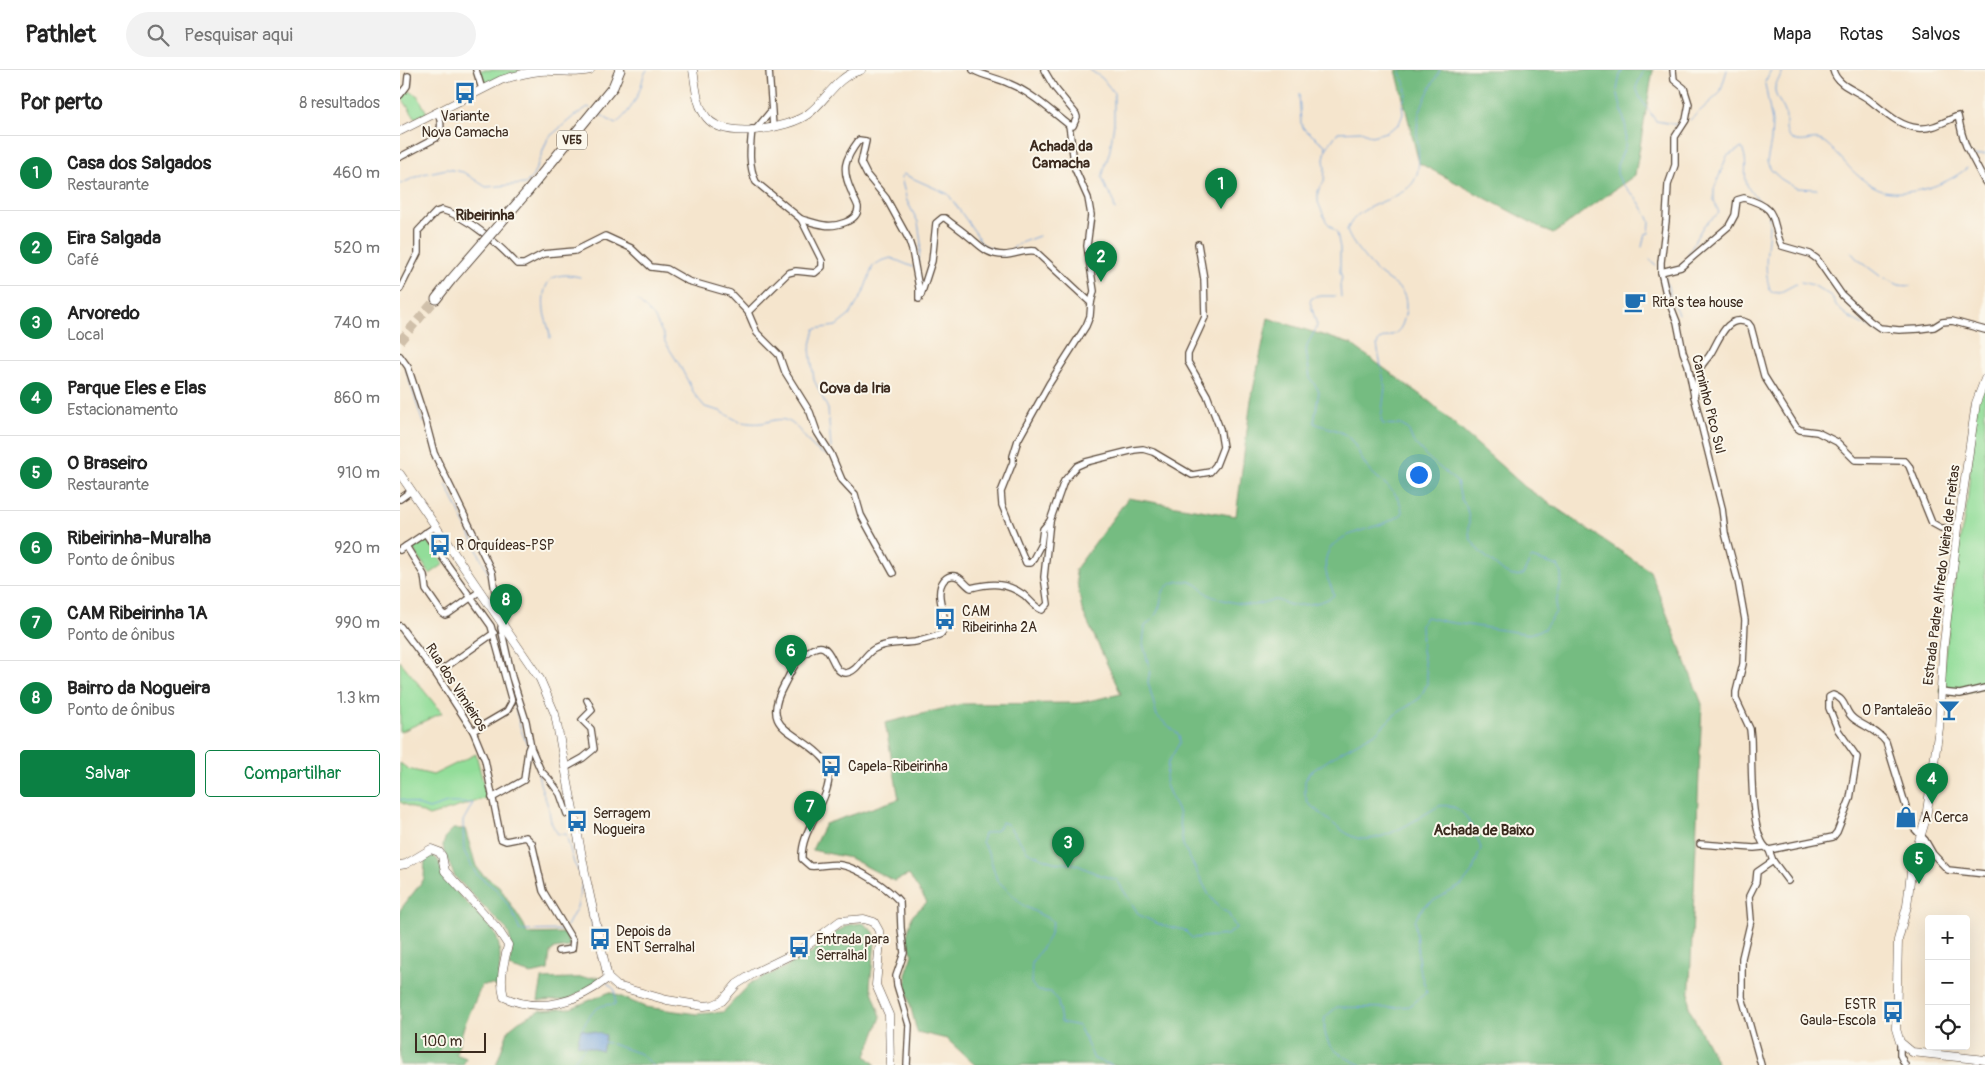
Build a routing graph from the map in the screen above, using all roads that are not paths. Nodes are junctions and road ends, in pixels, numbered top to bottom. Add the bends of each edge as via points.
1 (476, 70) edge
2 (590, 70) edge
3 (620, 70) edge
4 (693, 70) edge
5 (769, 70) edge
6 (861, 70) edge
7 (973, 70) edge
8 (1044, 70) edge
9 (1673, 70) edge
10 (1833, 70) edge
11 (408, 76) dead end
12 (482, 89) junction
13 (400, 95) edge
14 (772, 111) junction
15 (437, 112) junction
16 (785, 125) junction
17 (1069, 125) junction
18 (773, 128) junction
19 (754, 129) junction
20 (400, 132) edge
21 (400, 157) edge
22 (1985, 182) edge
23 (801, 219) junction
24 (1198, 244) dead end
25 (1662, 272) junction
26 (400, 289) edge
27 (436, 298) tunnel mouth
28 (1091, 303) junction
29 (748, 312) junction
30 (1985, 330) edge
31 (400, 356) edge
32 (1985, 379) edge
33 (1694, 396) junction
34 (400, 474) edge
35 (411, 491) junction
36 (401, 496) edge
37 (1050, 521) junction
38 (436, 526) junction
39 (1958, 528) junction
40 (425, 533) junction
41 (403, 548) edge
42 (893, 573) dead end
43 (480, 591) junction
44 (472, 598) junction
45 (496, 614) junction
46 (502, 623) junction
47 (400, 626) edge
48 (494, 633) junction
49 (436, 674) junction
50 (1985, 688) edge
51 (1940, 692) junction
52 (587, 700) dead end
53 (474, 731) junction
54 (529, 748) junction
55 (565, 768) junction
56 (492, 798) junction
57 (573, 814) junction
58 (1921, 836) junction
59 (1700, 844) dead end
60 (1767, 848) junction
61 (1773, 861) junction
62 (400, 865) edge
63 (1985, 874) edge
64 (1788, 881) dead end
65 (558, 951) dead end
66 (607, 979) junction
67 (1900, 1042) junction
68 (1985, 1060) edge
69 (890, 1065) edge
70 (907, 1065) edge
71 (1761, 1065) edge
72 (1905, 1065) edge

1 - 12 street
2 - 12 main road via 532,72
3 - 27 main road, VE5, bridge via 613,88 562,152
4 - 19 main road via 699,105 710,121 726,129
5 - 14 street
6 - 16 main road via 840,80 813,111
7 - 17 street via 1020,88
8 - 17 street via 1076,114 1076,122
9 - 25 street, Caminho Pico Sul via 1674,80 1684,88 1689,104 1686,120 1675,136 1675,165 1668,185
10 - 22 street via 1849,88 1907,125 1927,128 1958,116 1962,134
11 - 13 street via 407,86
12 - 15 main road
14 - 16 street
14 - 18 street
14 - 19 street
15 - 20 main road
15 - 21 street via 440,125 436,138
16 - 18 main road
17 - 28 street via 1075,168 1091,215 1087,246 1094,291
18 - 19 main road
19 - 23 street via 750,162 756,182
23 - 28 street via 831,226 857,213 858,207 845,178 845,165 859,140 864,140 866,144 861,163 886,198 908,238 919,299 932,261 936,223 945,218 983,250 994,254 1035,250
23 - 29 street via 822,260 822,267 815,273 788,273
24 - 37 street via 1204,279 1205,317 1188,354 1188,362 1207,395 1220,430 1222,447 1216,466 1210,472 1192,475 1144,450 1086,462 1077,466 1064,481
25 - 30 street via 1681,267 1729,226 1737,200 1744,198 1761,204 1774,216 1782,246 1817,259 1842,296 1880,328 1919,329 1952,321
25 - 33 street, Caminho Pico Sul
26 - 29 street via 418,253 418,231 442,210 478,229 516,264 543,254 575,251 605,236 631,248 651,268 667,269 688,281 730,294
28 - 37 street via 1086,326 1018,440 1002,492 1002,505 1026,563 1031,563 1038,551 1043,529
29 - 42 street via 757,333 779,355 785,372 810,412 817,432 832,454 842,480 855,494 861,515
31 - 45 street via 408,367 434,453 492,572
32 - 39 main road, Estrada Padre Alfredo Vieira de Freitas via 1976,403
33 - 39 street via 1699,370 1721,332 1738,321 1748,323 1764,376 1796,427 1817,432 1837,442 1855,460 1904,462 1909,466 1932,523 1941,528
33 - 60 street, Caminho Pico Sul via 1746,620 1744,656 1736,699 1750,729 1753,800 1760,838
34 - 35 main road
35 - 36 street
35 - 38 main road
37 - 70 street via 1044,577 1048,604 1044,609 1036,608 1024,595 1000,584 971,588 958,576 947,577 940,586 939,594 944,625 941,634 916,642 877,647 846,673 836,669 828,651 816,648 799,658 775,704 781,725 816,751 828,766 829,780 802,848 802,859 810,866 839,864 850,867 888,890 900,902 904,953 896,985 909,1025
38 - 40 street
38 - 43 main road
39 - 51 main road, Estrada Padre Alfredo Vieira de Freitas
40 - 41 street
40 - 44 street
41 - 44 street via 424,575 426,590 442,613 448,614
43 - 44 street
43 - 45 main road
44 - 48 street
45 - 46 main road
46 - 54 street via 512,677 526,722
46 - 55 main road via 540,678 555,714
47 - 49 street, Rua dos Vimieiros
48 - 49 street
48 - 53 street via 512,702 507,710
49 - 53 street, Rua dos Vimieiros
50 - 51 street via 1960,694
51 - 58 main road, Estrada Padre Alfredo Vieira de Freitas via 1939,728
52 - 55 street via 592,710 582,720 591,730 594,749
53 - 56 street, Rua dos Vimieiros via 485,760
54 - 56 street via 524,780
54 - 57 street via 541,771 560,794 567,814
55 - 57 main road
56 - 65 street, Rua dos Vimieiros via 503,841 526,838 532,843 543,892 573,941 572,949
57 - 66 main road
58 - 60 street via 1912,826 1886,742 1880,734 1854,719 1844,702 1833,695 1829,697 1829,708 1838,730 1857,757 1850,799 1841,825 1833,837
58 - 63 street via 1948,870
58 - 67 main road, Estrada Padre Alfredo Vieira de Freitas via 1912,864 1907,906 1898,940 1896,1029
59 - 60 street
60 - 61 street, Caminho Pico Sul
61 - 64 street, Caminho Pico Sul
61 - 71 street via 1757,872 1756,882 1750,891 1751,920 1742,958 1742,1002
62 - 66 main road via 431,849 440,852 445,871 497,928 508,946 502,971 504,997 532,1005 567,1002
66 - 69 main road via 617,986 666,1000 713,1005 722,1001 737,984 801,950 840,921 864,919 874,922 880,941 876,985 889,1015
67 - 68 main road via 1907,1050 1918,1053
67 - 72 street

